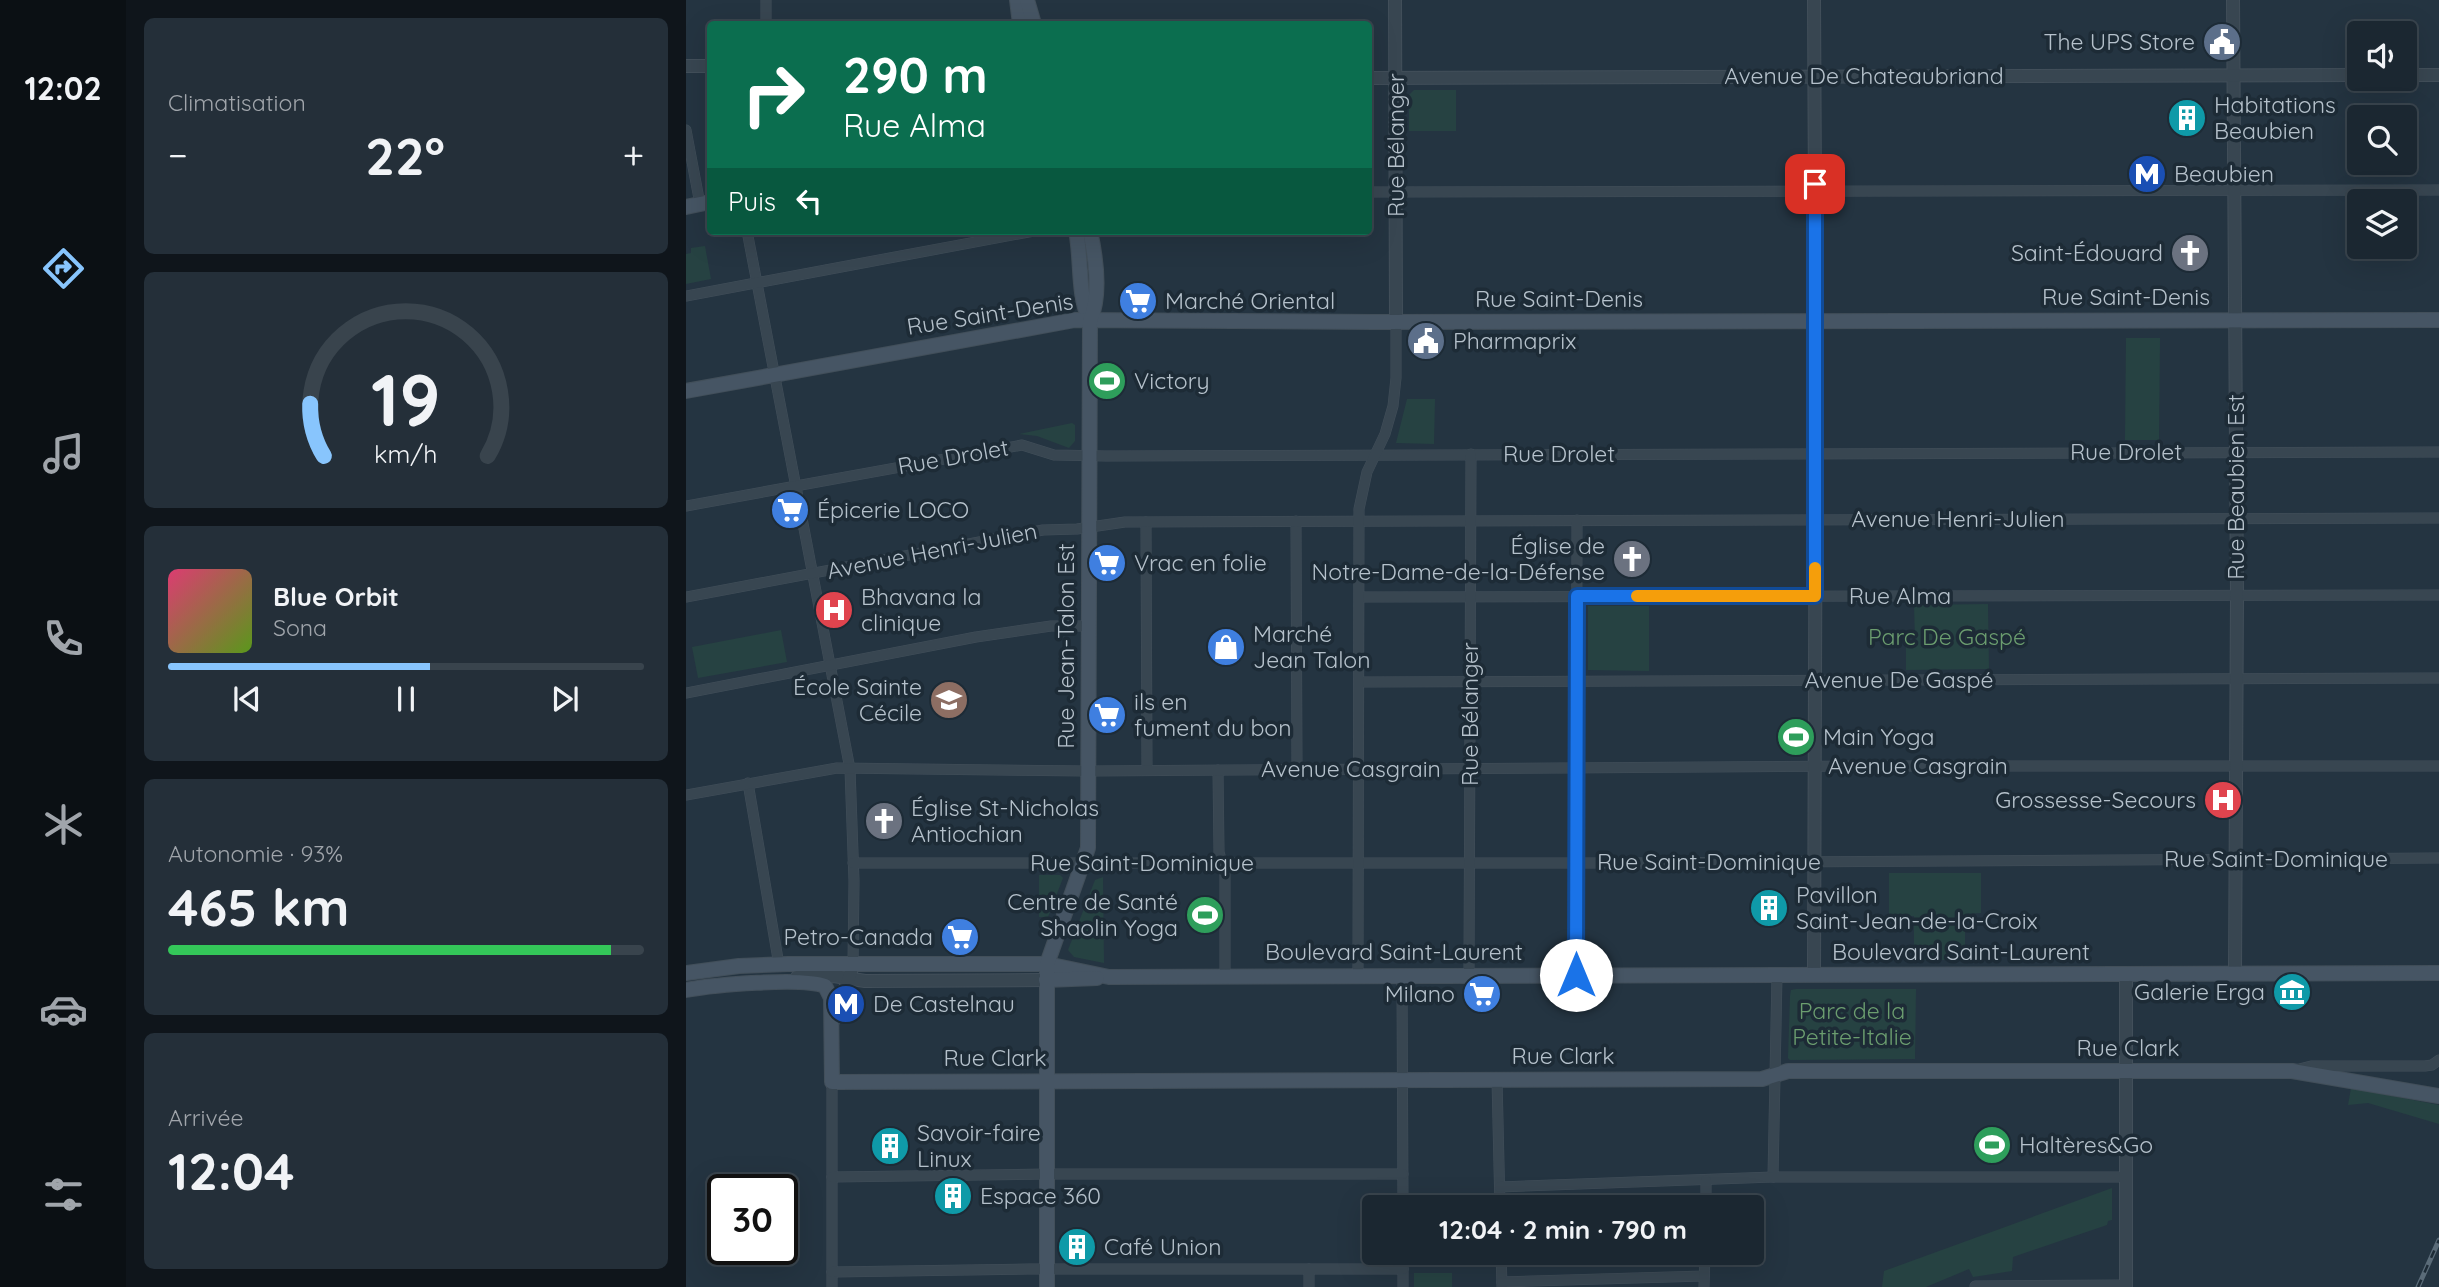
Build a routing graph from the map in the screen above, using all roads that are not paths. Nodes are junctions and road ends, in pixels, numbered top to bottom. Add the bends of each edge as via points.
1 (766, 0) edge
2 (1017, 0) edge
3 (1027, 0) edge
4 (1395, 0) edge
5 (1814, 0) edge
6 (2233, 0) edge
7 (766, 21) edge
8 (1020, 21) edge
9 (1033, 21) edge
10 (686, 66) edge
11 (707, 66) edge
12 (2233, 75) junction
13 (2347, 75) edge
14 (2417, 75) edge
15 (2439, 75) edge
16 (1814, 76) junction
17 (1372, 78) edge
18 (1395, 78) junction
19 (686, 130) edge
20 (2234, 190) junction
21 (2439, 190) edge
22 (1816, 191) junction
23 (1372, 192) edge
24 (1396, 192) junction
25 (699, 204) edge
26 (748, 235) edge
27 (1013, 235) edge
28 (1077, 235) edge
29 (1090, 235) edge
30 (757, 283) junction
31 (686, 296) edge
32 (2235, 320) junction
33 (2439, 320) edge
34 (1090, 321) junction
35 (1815, 321) junction
36 (1396, 322) junction
37 (775, 374) junction
38 (686, 391) edge
39 (2236, 452) junction
40 (2439, 452) edge
41 (1375, 454) junction
42 (1471, 454) junction
43 (1815, 454) junction
44 (1090, 455) junction
45 (796, 486) junction
46 (686, 506) edge
47 (2439, 518) edge
48 (1815, 519) junction
49 (2237, 519) junction
50 (1471, 520) junction
51 (1577, 520) junction
52 (1296, 521) junction
53 (1359, 521) junction
54 (1146, 522) junction
55 (1089, 526) junction
56 (813, 573) junction
57 (2237, 595) junction
58 (2439, 595) edge
59 (1470, 596) junction
60 (1577, 596) junction
61 (1815, 596) junction
62 (686, 597) edge
63 (1360, 597) junction
64 (1089, 626) junction
65 (830, 666) junction
66 (2237, 678) junction
67 (2439, 678) edge
68 (1815, 680) junction
69 (1576, 681) junction
70 (1360, 682) junction
71 (1470, 682) junction
72 (686, 693) edge
73 (2237, 766) junction
74 (2439, 766) edge
75 (1815, 767) junction
76 (1576, 768) junction
77 (850, 769) junction
78 (1297, 769) junction
79 (1359, 769) junction
80 (1470, 769) junction
81 (1147, 770) junction
82 (1218, 770) junction
83 (1088, 771) junction
84 (748, 783) junction
85 (686, 795) edge
86 (2236, 859) junction
87 (2439, 859) edge
88 (1815, 861) junction
89 (1359, 862) junction
90 (1469, 862) junction
91 (853, 863) junction
92 (1084, 863) junction
93 (1222, 863) junction
94 (1576, 863) junction
95 (1047, 964) junction
96 (779, 965) junction
97 (851, 971) junction
98 (686, 973) edge
99 (2439, 973) edge
100 (1814, 974) junction
101 (2126, 974) junction
102 (2235, 974) junction
103 (1225, 975) junction
104 (1358, 975) junction
105 (1402, 975) junction
106 (1469, 975) junction
107 (1576, 975) junction
108 (1777, 975) junction
109 (1109, 977) junction
110 (1046, 980) junction
111 (773, 983) junction
112 (686, 990) edge
113 (831, 1026) junction
114 (2438, 1062) edge
115 (2126, 1071) junction
116 (2292, 1071) junction
117 (1775, 1075) junction
118 (1497, 1079) junction
119 (1046, 1080) junction
120 (1403, 1080) junction
121 (832, 1082) junction
122 (2439, 1096) edge
123 (1047, 1174) junction
124 (1403, 1174) junction
125 (832, 1177) junction
126 (1773, 1177) junction
127 (2126, 1177) junction
128 (1706, 1180) junction
129 (1500, 1187) junction
130 (1403, 1195) edge
131 (1500, 1195) edge
132 (1706, 1195) edge
133 (1403, 1265) edge
134 (1501, 1265) edge
135 (1047, 1269) junction
136 (1309, 1269) junction
137 (1403, 1269) junction
138 (832, 1272) junction
139 (1704, 1281) edge
140 (1608, 1283) edge
141 (1502, 1284) edge
142 (1975, 1286) edge
143 (2126, 1286) edge
144 (832, 1287) edge
145 (1047, 1287) edge
146 (1309, 1287) edge
147 (1403, 1287) edge

1 - 7 street
2 - 8 main road
3 - 9 main road
4 - 18 street, Rue Bélanger
5 - 16 street
6 - 12 street, Rue Beaubien Est
10 - 11 street
12 - 13 street, Avenue De Chateaubriand
12 - 16 street, Avenue De Chateaubriand
12 - 20 street, Rue Beaubien Est
14 - 15 street
16 - 18 street, Avenue De Chateaubriand
16 - 22 street
17 - 18 street, Avenue De Chateaubriand
18 - 24 street, Rue Bélanger
19 - 25 street
20 - 21 street
20 - 22 street
20 - 32 street, Rue Beaubien Est
22 - 24 street
22 - 35 street
23 - 24 street
24 - 36 street, Rue Bélanger
26 - 30 street
27 - 30 street
28 - 34 main road, Rue Jean-Talon Est via 1083,304
29 - 34 main road, Rue Jean-Talon Est via 1096,294
30 - 31 street
30 - 37 street
32 - 33 main road, Rue Saint-Denis
32 - 35 main road, Rue Saint-Denis
32 - 39 street, Rue Beaubien Est
34 - 36 main road, Rue Saint-Denis
34 - 37 main road, Rue Saint-Denis via 1048,324
34 - 44 main road, Rue Jean-Talon Est
35 - 36 main road, Rue Saint-Denis
35 - 43 street
36 - 41 street, Rue Bélanger via 1395,395
37 - 38 main road, Rue Saint-Denis
37 - 45 street
39 - 40 street, Rue Drolet
39 - 43 street, Rue Drolet
39 - 49 street, Rue Beaubien Est
41 - 42 street, Rue Drolet
41 - 44 street, Rue Drolet
41 - 53 street, Rue Bélanger via 1364,484
42 - 43 street, Rue Drolet
42 - 50 street, Rue Bélanger
43 - 48 street
44 - 45 street, Rue Drolet via 1054,455 1017,445
44 - 55 main road, Rue Jean-Talon Est
45 - 46 street, Rue Drolet
45 - 56 street
47 - 49 street, Avenue Henri-Julien
48 - 49 street, Avenue Henri-Julien
48 - 51 street, Avenue Henri-Julien
48 - 61 street
49 - 57 street, Rue Beaubien Est
50 - 51 street, Avenue Henri-Julien
50 - 53 street, Avenue Henri-Julien
50 - 59 street, Rue Bélanger
51 - 60 street
52 - 53 street, Avenue Henri-Julien
52 - 54 street, Avenue Henri-Julien
52 - 78 street
53 - 63 street, Rue Bélanger
54 - 55 street, Avenue Henri-Julien
54 - 81 street
55 - 56 street, Avenue Henri-Julien via 1043,530
55 - 64 main road, Rue Jean-Talon Est
56 - 62 street, Avenue Henri-Julien
56 - 65 street
57 - 58 street, Rue Alma
57 - 61 street, Rue Alma
57 - 66 street, Rue Beaubien Est
59 - 60 street, Rue Alma
59 - 63 street, Rue Alma
59 - 71 street, Rue Bélanger
60 - 61 street, Rue Alma
60 - 69 street
61 - 68 street
63 - 70 street, Rue Bélanger
64 - 65 street via 1056,625 1001,633
64 - 83 main road, Rue Jean-Talon Est
65 - 72 street
65 - 77 street
66 - 67 street, Avenue De Gaspé
66 - 68 street, Avenue De Gaspé
66 - 73 street, Rue Beaubien Est
68 - 69 street, Avenue De Gaspé
68 - 75 street
69 - 71 street, Avenue De Gaspé
69 - 76 street
70 - 71 street, Avenue De Gaspé
70 - 79 street, Rue Bélanger
71 - 80 street, Rue Bélanger
73 - 74 street, Avenue Casgrain
73 - 75 street, Avenue Casgrain
73 - 86 street, Rue Beaubien Est
75 - 76 street, Avenue Casgrain
75 - 88 street
76 - 80 street, Avenue Casgrain
76 - 94 street
77 - 83 street, Avenue Casgrain
77 - 84 street, Avenue Casgrain
77 - 91 street
78 - 79 street, Avenue Casgrain
78 - 82 street, Avenue Casgrain
79 - 80 street, Avenue Casgrain
79 - 89 street, Rue Bélanger
80 - 90 street, Rue Bélanger
81 - 82 street, Avenue Casgrain
81 - 83 street, Avenue Casgrain
82 - 93 street
83 - 92 main road, Rue Jean-Talon Est
84 - 85 street, Avenue Casgrain
84 - 96 street
86 - 87 street, Rue Saint-Dominique
86 - 88 street, Rue Saint-Dominique
86 - 102 street, Rue Beaubien Est
88 - 94 street, Rue Saint-Dominique
88 - 100 street
89 - 90 street, Rue Saint-Dominique
89 - 93 street, Rue Saint-Dominique
89 - 104 street, Rue Bélanger
90 - 94 street, Rue Saint-Dominique
90 - 106 street, Rue Bélanger
91 - 92 street, Rue Saint-Dominique
91 - 97 street
92 - 93 street, Rue Saint-Dominique
92 - 95 main road, Rue Jean-Talon Est
93 - 103 street
94 - 107 street
95 - 97 main road, Boulevard Saint-Laurent
95 - 109 main road, Boulevard Saint-Laurent
95 - 110 main road, Rue Jean-Talon Est
96 - 97 main road, Boulevard Saint-Laurent
96 - 98 main road, Boulevard Saint-Laurent
97 - 110 street, Boulevard Saint-Laurent via 865,981
97 - 111 street, Boulevard Saint-Laurent
97 - 113 street
99 - 102 main road, Boulevard Saint-Laurent
100 - 101 main road, Boulevard Saint-Laurent
100 - 108 main road, Boulevard Saint-Laurent
101 - 102 main road, Boulevard Saint-Laurent
101 - 115 street
103 - 104 main road, Boulevard Saint-Laurent
103 - 109 main road, Boulevard Saint-Laurent
104 - 105 main road, Boulevard Saint-Laurent
105 - 106 main road, Boulevard Saint-Laurent
105 - 120 street
106 - 107 main road, Boulevard Saint-Laurent
107 - 108 main road, Boulevard Saint-Laurent
108 - 117 street
109 - 110 main road
110 - 119 main road, Rue Jean-Talon Est
111 - 112 main road, Boulevard Saint-Laurent
111 - 113 main road, Boulevard Saint-Laurent via 825,986 831,995
113 - 121 main road
114 - 116 street, Rue Clark via 2413,1067 2311,1066
115 - 116 main road, Rue Clark
115 - 117 main road, Rue Clark via 1788,1071
115 - 127 street
116 - 122 main road, Rue Clark
117 - 118 main road, Rue Clark via 1762,1079
117 - 126 street
118 - 120 main road, Rue Clark
118 - 129 street
119 - 120 main road, Rue Clark
119 - 121 main road, Rue Clark
119 - 123 main road, Rue Jean-Talon Est
120 - 124 street
121 - 125 street
123 - 124 street
123 - 125 street
123 - 135 main road, Rue Jean-Talon Est
124 - 130 street
125 - 138 street
126 - 127 street
126 - 128 street
127 - 143 street
128 - 129 street
128 - 132 street
129 - 131 street
133 - 137 street
134 - 141 street
135 - 136 street
135 - 138 street
135 - 145 main road, Rue Jean-Talon Est
136 - 137 street
136 - 146 street
137 - 147 street
138 - 144 street
139 - 140 street
140 - 141 street
142 - 143 street

